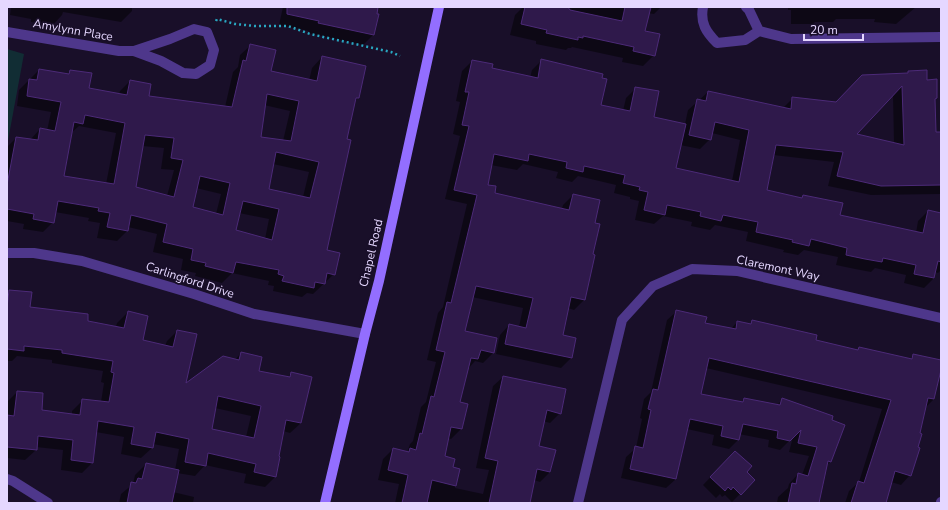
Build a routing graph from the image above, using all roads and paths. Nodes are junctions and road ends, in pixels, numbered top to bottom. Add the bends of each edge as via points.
1 (439, 7) edge
2 (703, 7) edge
3 (746, 7) edge
4 (217, 19) dead end
5 (760, 31) junction
6 (7, 32) edge
7 (941, 36) edge
8 (134, 51) junction
9 (400, 56) dead end
10 (7, 253) edge
11 (941, 318) edge
12 (365, 334) junction
13 (7, 479) edge
14 (48, 503) edge
15 (325, 503) edge
16 (578, 503) edge

1 - 12 main road, Chapel Road
2 - 5 street via 706,32 716,43 745,40
3 - 5 street
4 - 9 path via 255,26 288,26 310,34
5 - 7 street via 791,39
6 - 8 street, Amylynn Place via 119,52
8 - 8 street, Amylynn Place via 194,29 207,32 214,50 210,65 196,74 183,73
10 - 12 street, Carlingford Drive via 34,253 82,261 254,314
11 - 16 street, Claremont Way via 737,271 692,269 653,286 622,320
12 - 15 main road, Chapel Road
13 - 14 street

